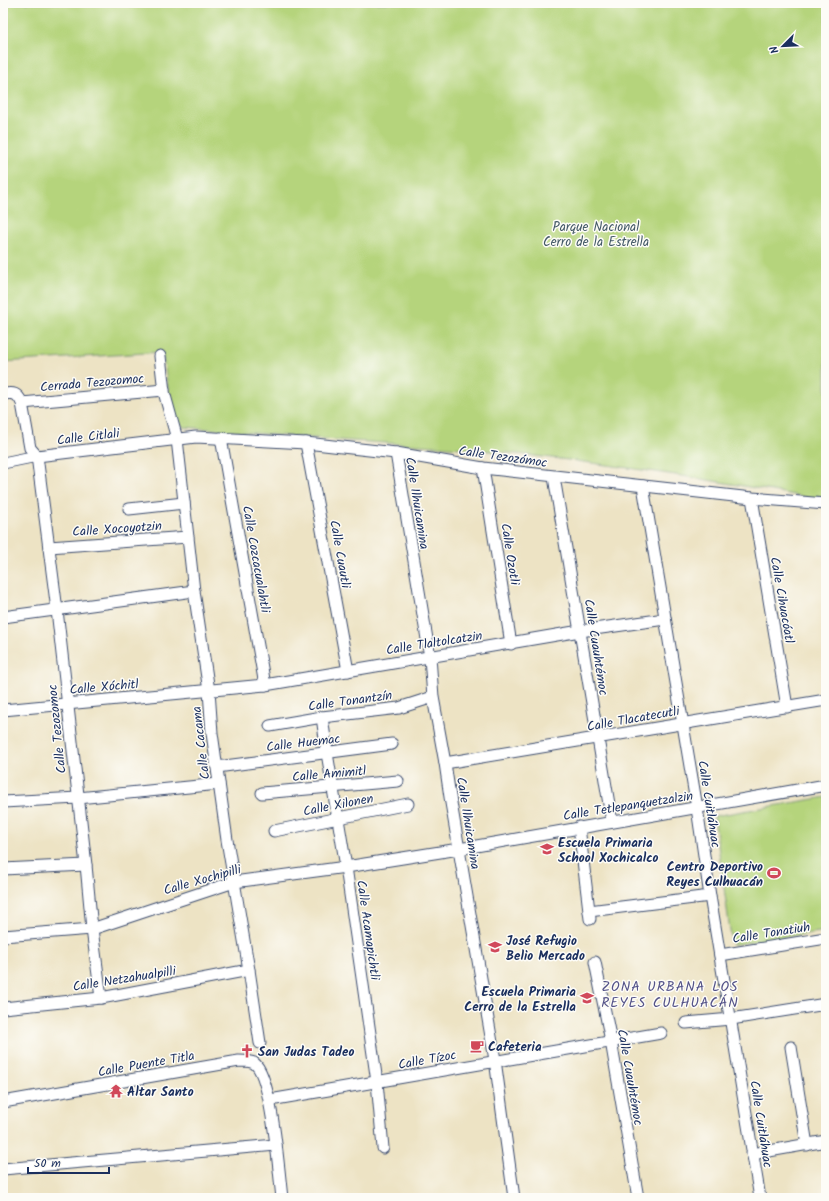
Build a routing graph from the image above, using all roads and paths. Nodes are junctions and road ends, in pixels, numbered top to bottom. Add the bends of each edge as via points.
1 (160, 356) dead end
2 (164, 390) junction
3 (3, 394) edge
4 (22, 403) junction
5 (221, 438) junction
6 (177, 439) junction
7 (306, 443) junction
8 (396, 453) junction
9 (37, 456) junction
10 (3, 463) edge
11 (483, 468) junction
12 (554, 477) junction
13 (642, 486) junction
14 (752, 498) junction
15 (184, 503) junction
16 (826, 504) edge
17 (129, 509) dead end
18 (188, 537) junction
19 (49, 547) junction
20 (194, 591) junction
21 (57, 610) junction
22 (3, 617) edge
23 (665, 619) junction
24 (580, 631) junction
25 (511, 644) junction
26 (430, 657) junction
27 (348, 671) junction
28 (265, 685) junction
29 (209, 691) junction
30 (433, 697) junction
31 (826, 700) edge
32 (67, 704) junction
33 (787, 707) junction
34 (3, 710) edge
35 (322, 717) junction
36 (682, 723) junction
37 (270, 726) dead end
38 (598, 739) junction
39 (392, 744) dead end
40 (327, 753) junction
41 (445, 763) junction
42 (217, 767) junction
43 (398, 781) dead end
44 (219, 784) junction
45 (826, 785) edge
46 (332, 786) junction
47 (262, 793) dead end
48 (78, 798) junction
49 (3, 802) edge
50 (408, 804) dead end
51 (697, 808) junction
52 (337, 818) junction
53 (612, 822) junction
54 (579, 828) junction
55 (274, 831) dead end
56 (459, 849) junction
57 (86, 865) junction
58 (346, 867) junction
59 (3, 869) edge
60 (234, 882) junction
61 (710, 896) junction
62 (92, 929) junction
63 (3, 936) edge
64 (826, 938) edge
65 (720, 955) junction
66 (595, 962) dead end
67 (250, 970) junction
68 (101, 998) junction
69 (826, 1004) edge
70 (3, 1008) edge
71 (731, 1019) junction
72 (686, 1024) dead end
73 (661, 1032) dead end
74 (611, 1041) junction
75 (260, 1043) dead end
76 (790, 1047) dead end
77 (495, 1060) junction
78 (377, 1082) junction
79 (270, 1100) junction
80 (3, 1102) edge
81 (826, 1141) edge
82 (276, 1145) junction
83 (807, 1145) junction
84 (383, 1148) dead end
85 (752, 1154) junction
86 (3, 1169) edge
87 (282, 1198) edge
88 (514, 1198) edge
89 (638, 1198) edge
90 (760, 1198) edge

1 - 2 street, Calle Cacama
2 - 4 street, Cerrada Tezozomoc
2 - 6 street, Calle Cacama
3 - 4 street via 14,393
4 - 9 street via 30,448
5 - 6 street, Calle Tezozómoc
5 - 7 street, Calle Tezozómoc
5 - 28 street, Calle Cozcacualahtli
6 - 9 street, Calle Citlali
6 - 15 street, Calle Cacama
7 - 8 street, Calle Tezozómoc
7 - 27 street, Calle Cuautli
8 - 11 street, Calle Tezozómoc
8 - 26 street, Calle Ilhuicamina
9 - 10 street, Calle Citlali
9 - 19 street, Calle Tezozomoc
11 - 12 street, Calle Tezozómoc
11 - 25 street, Calle Ozotli
12 - 13 street, Calle Tezozómoc
12 - 24 street, Calle Cuauhtémoc
13 - 14 street, Calle Tezozómoc
13 - 23 street, Calle Cuitláhuac
14 - 16 street, Calle Tezozómoc
14 - 33 street, Calle Cihuacóatl
15 - 17 street
15 - 18 street, Calle Cacama
18 - 19 street, Calle Xocoyotzin
18 - 20 street, Calle Cacama
19 - 21 street, Calle Tezozomoc
20 - 21 street
20 - 29 street, Calle Cacama
21 - 22 street
21 - 32 street, Calle Tezozomoc
23 - 24 street, Calle Tlaltolcatzin
23 - 36 street, Calle Cuitláhuac
24 - 25 street, Calle Tlaltolcatzin
24 - 38 street, Calle Cuauhtémoc
25 - 26 street, Calle Tlaltolcatzin
26 - 27 street, Calle Tlaltolcatzin
26 - 30 street, Calle Ilhuicamina
27 - 28 street, Calle Tlaltolcatzin
28 - 29 street, Calle Tlaltolcatzin
29 - 32 street, Calle Xóchitl
29 - 42 street, Calle Cacama
30 - 35 street, Calle Tonantzín via 399,708
30 - 41 street, Calle Ilhuicamina
31 - 33 street, Calle Tlacatecutli
32 - 34 street, Calle Xóchitl
32 - 48 street, Calle Tezozomoc
33 - 36 street, Calle Tlacatecutli
35 - 37 street, Calle Tonantzín
35 - 40 street, Calle Acamapichtli
36 - 38 street, Calle Tlacatecutli
36 - 51 street, Calle Cuitláhuac
38 - 41 street, Calle Tlacatecutli
38 - 53 street, Calle Cuauhtémoc
39 - 40 street, Calle Huemac
40 - 42 street, Calle Huemac
40 - 46 street, Calle Acamapichtli
41 - 56 street, Calle Ilhuicamina
42 - 44 street, Calle Cacama
43 - 46 street, Calle Amimitl
44 - 48 street
44 - 60 street, Calle Cacama
45 - 51 street, Calle Tetlepanquetzalzin
46 - 47 street, Calle Amimitl
46 - 52 street, Calle Acamapichtli
48 - 49 street
48 - 57 street, Calle Tezozomoc
50 - 52 street, Calle Xilonen
51 - 53 street, Calle Tetlepanquetzalzin
51 - 61 street, Calle Cuitláhuac
52 - 55 street, Calle Xilonen
52 - 58 street, Calle Acamapichtli
53 - 54 street, Calle Tetlepanquetzalzin
54 - 56 street, Calle Tetlepanquetzalzin
54 - 61 street via 589,915
56 - 58 street, Calle Xochipilli
56 - 77 street, Calle Ilhuicamina
57 - 59 street
57 - 62 street, Calle Tezozomoc
58 - 60 street, Calle Xochipilli
58 - 78 street, Calle Acamapichtli
60 - 62 street, Calle Xochipilli
60 - 67 street, Calle Cacama
61 - 65 street, Calle Cuitláhuac
62 - 63 street, Calle Xochipilli
62 - 68 street, Calle Tezozomoc
64 - 65 street, Calle Tonatiuh
65 - 71 street, Calle Cuitláhuac
66 - 74 street, Calle Cuauhtémoc
67 - 68 street, Calle Netzahualpilli
67 - 75 street, Calle Cacama
68 - 70 street, Calle Netzahualpilli
69 - 71 street
71 - 72 street
71 - 85 street, Calle Cuitláhuac
73 - 74 street, Calle Tízoc
74 - 77 street, Calle Tízoc
74 - 89 street, Calle Cuauhtémoc
76 - 83 street
77 - 78 street, Calle Tízoc
77 - 88 street, Calle Ilhuicamina
78 - 79 street, Calle Tízoc
78 - 84 street, Calle Acamapichtli
79 - 80 street, Calle Puente Titla via 260,1070 255,1064 239,1061
79 - 82 street
81 - 83 street
82 - 86 street
82 - 87 street
83 - 85 street
85 - 90 street, Calle Cuitláhuac

